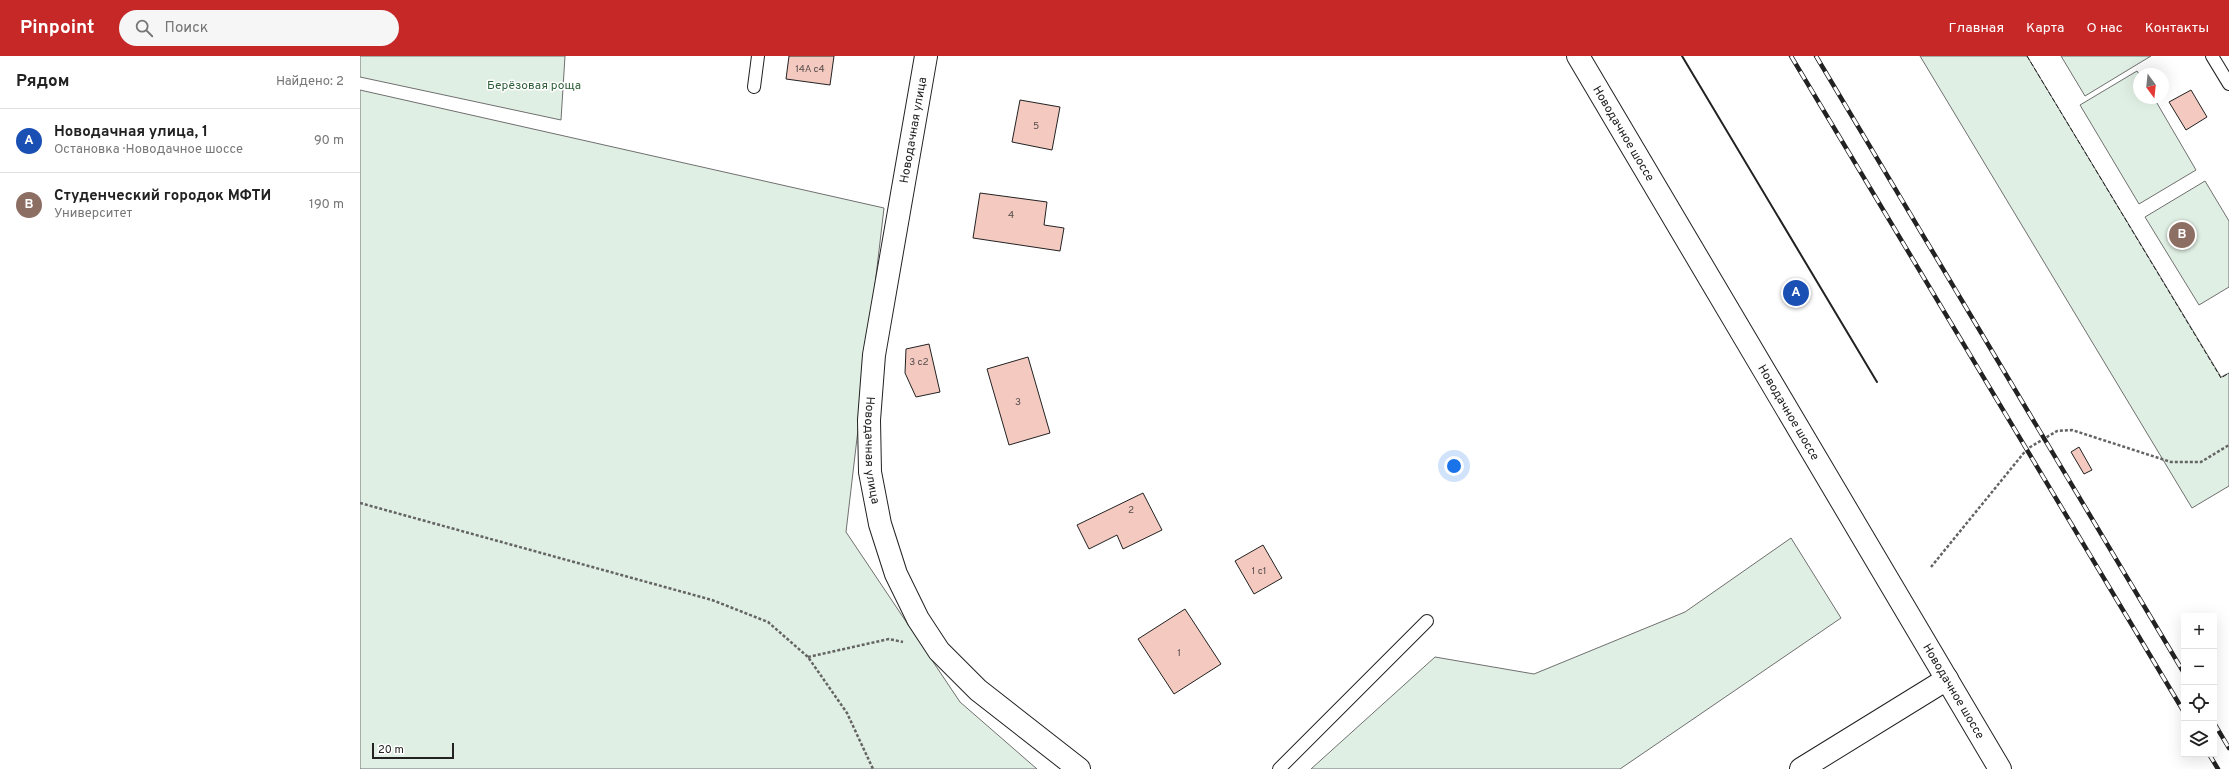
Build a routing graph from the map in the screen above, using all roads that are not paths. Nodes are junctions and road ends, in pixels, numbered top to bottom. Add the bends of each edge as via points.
1 (758, 56) edge
2 (926, 56) edge
3 (1578, 56) edge
4 (2212, 56) edge
5 (2229, 84) edge
6 (754, 87) dead end
7 (1426, 621) dead end
8 (1947, 679) junction
9 (1079, 769) edge
10 (1279, 769) edge
11 (1801, 769) edge
12 (2000, 769) edge

1 - 6 lane
2 - 9 street, Новодачная улица via 874,355 868,420 869,465 880,524 896,574 918,619 939,651 978,690
3 - 8 street, Новодачное шоссе
4 - 5 lane
7 - 10 lane
8 - 11 street
8 - 12 street, Новодачное шоссе

